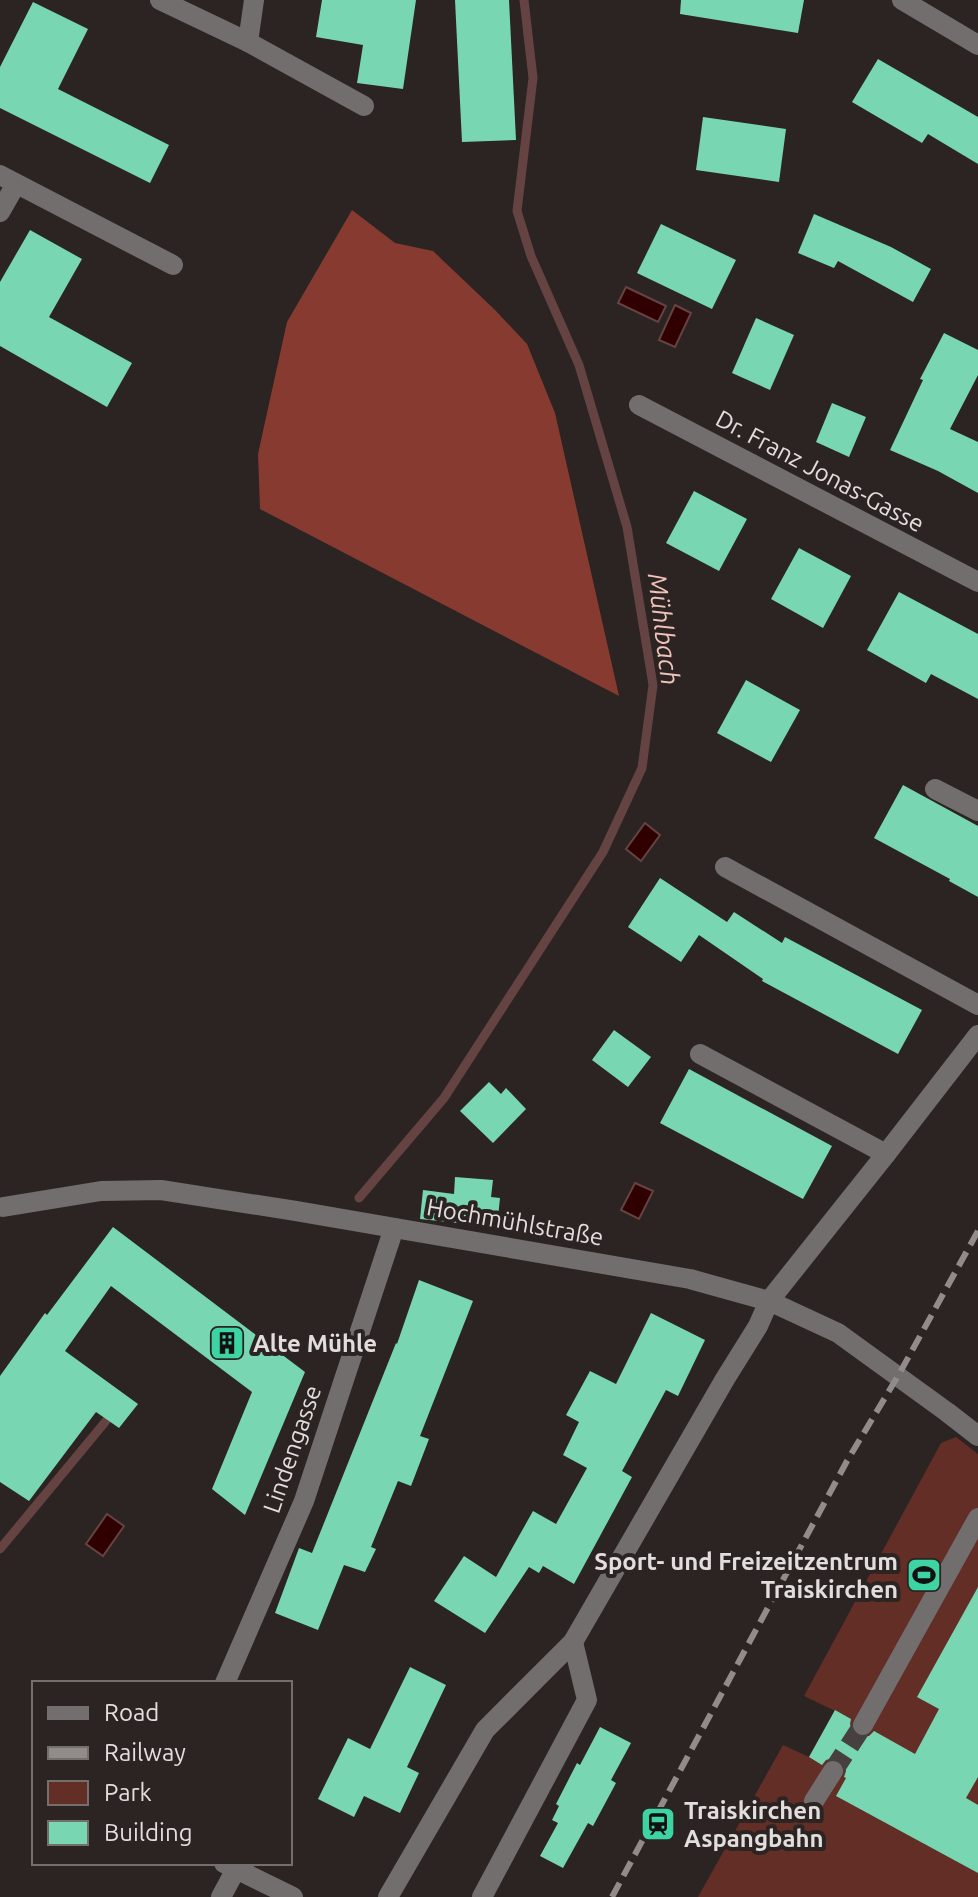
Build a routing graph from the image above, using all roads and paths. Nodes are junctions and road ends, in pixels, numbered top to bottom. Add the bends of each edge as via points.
1 (160, 0) edge
2 (254, 0) edge
3 (902, 0) edge
4 (248, 42) junction
5 (978, 45) edge
6 (364, 106) dead end
7 (8, 179) edge
8 (0, 212) edge
9 (173, 265) dead end
10 (639, 405) dead end
11 (978, 582) edge
12 (935, 789) dead end
13 (978, 811) edge
14 (725, 867) dead end
15 (978, 1005) edge
16 (978, 1035) edge
17 (700, 1054) dead end
18 (886, 1154) junction
19 (1, 1209) edge
20 (394, 1228) junction
21 (769, 1301) junction
22 (978, 1436) edge
23 (978, 1518) edge
24 (573, 1642) junction
25 (226, 1681) edge
26 (863, 1725) tunnel mouth
27 (833, 1771) tunnel mouth
28 (814, 1801) dead end
29 (230, 1866) edge
30 (221, 1897) edge
31 (293, 1897) edge
32 (388, 1897) edge
33 (482, 1897) edge

1 - 4 street
2 - 4 street
3 - 5 street
4 - 6 street
7 - 8 street
7 - 9 street
10 - 11 street, Dr. Franz Jonas-Gasse
12 - 13 street
14 - 15 street
16 - 18 street
17 - 18 street
18 - 21 street
19 - 20 street, Hochmühlstraße via 101,1191 161,1190
20 - 21 street, Hochmühlstraße via 690,1279
20 - 25 street, Lindengasse via 304,1501
21 - 22 street, Hochmühlstraße via 838,1333
21 - 24 street
23 - 26 street
24 - 32 street via 485,1730
24 - 33 street via 587,1700
27 - 28 street
29 - 30 street
29 - 31 street

